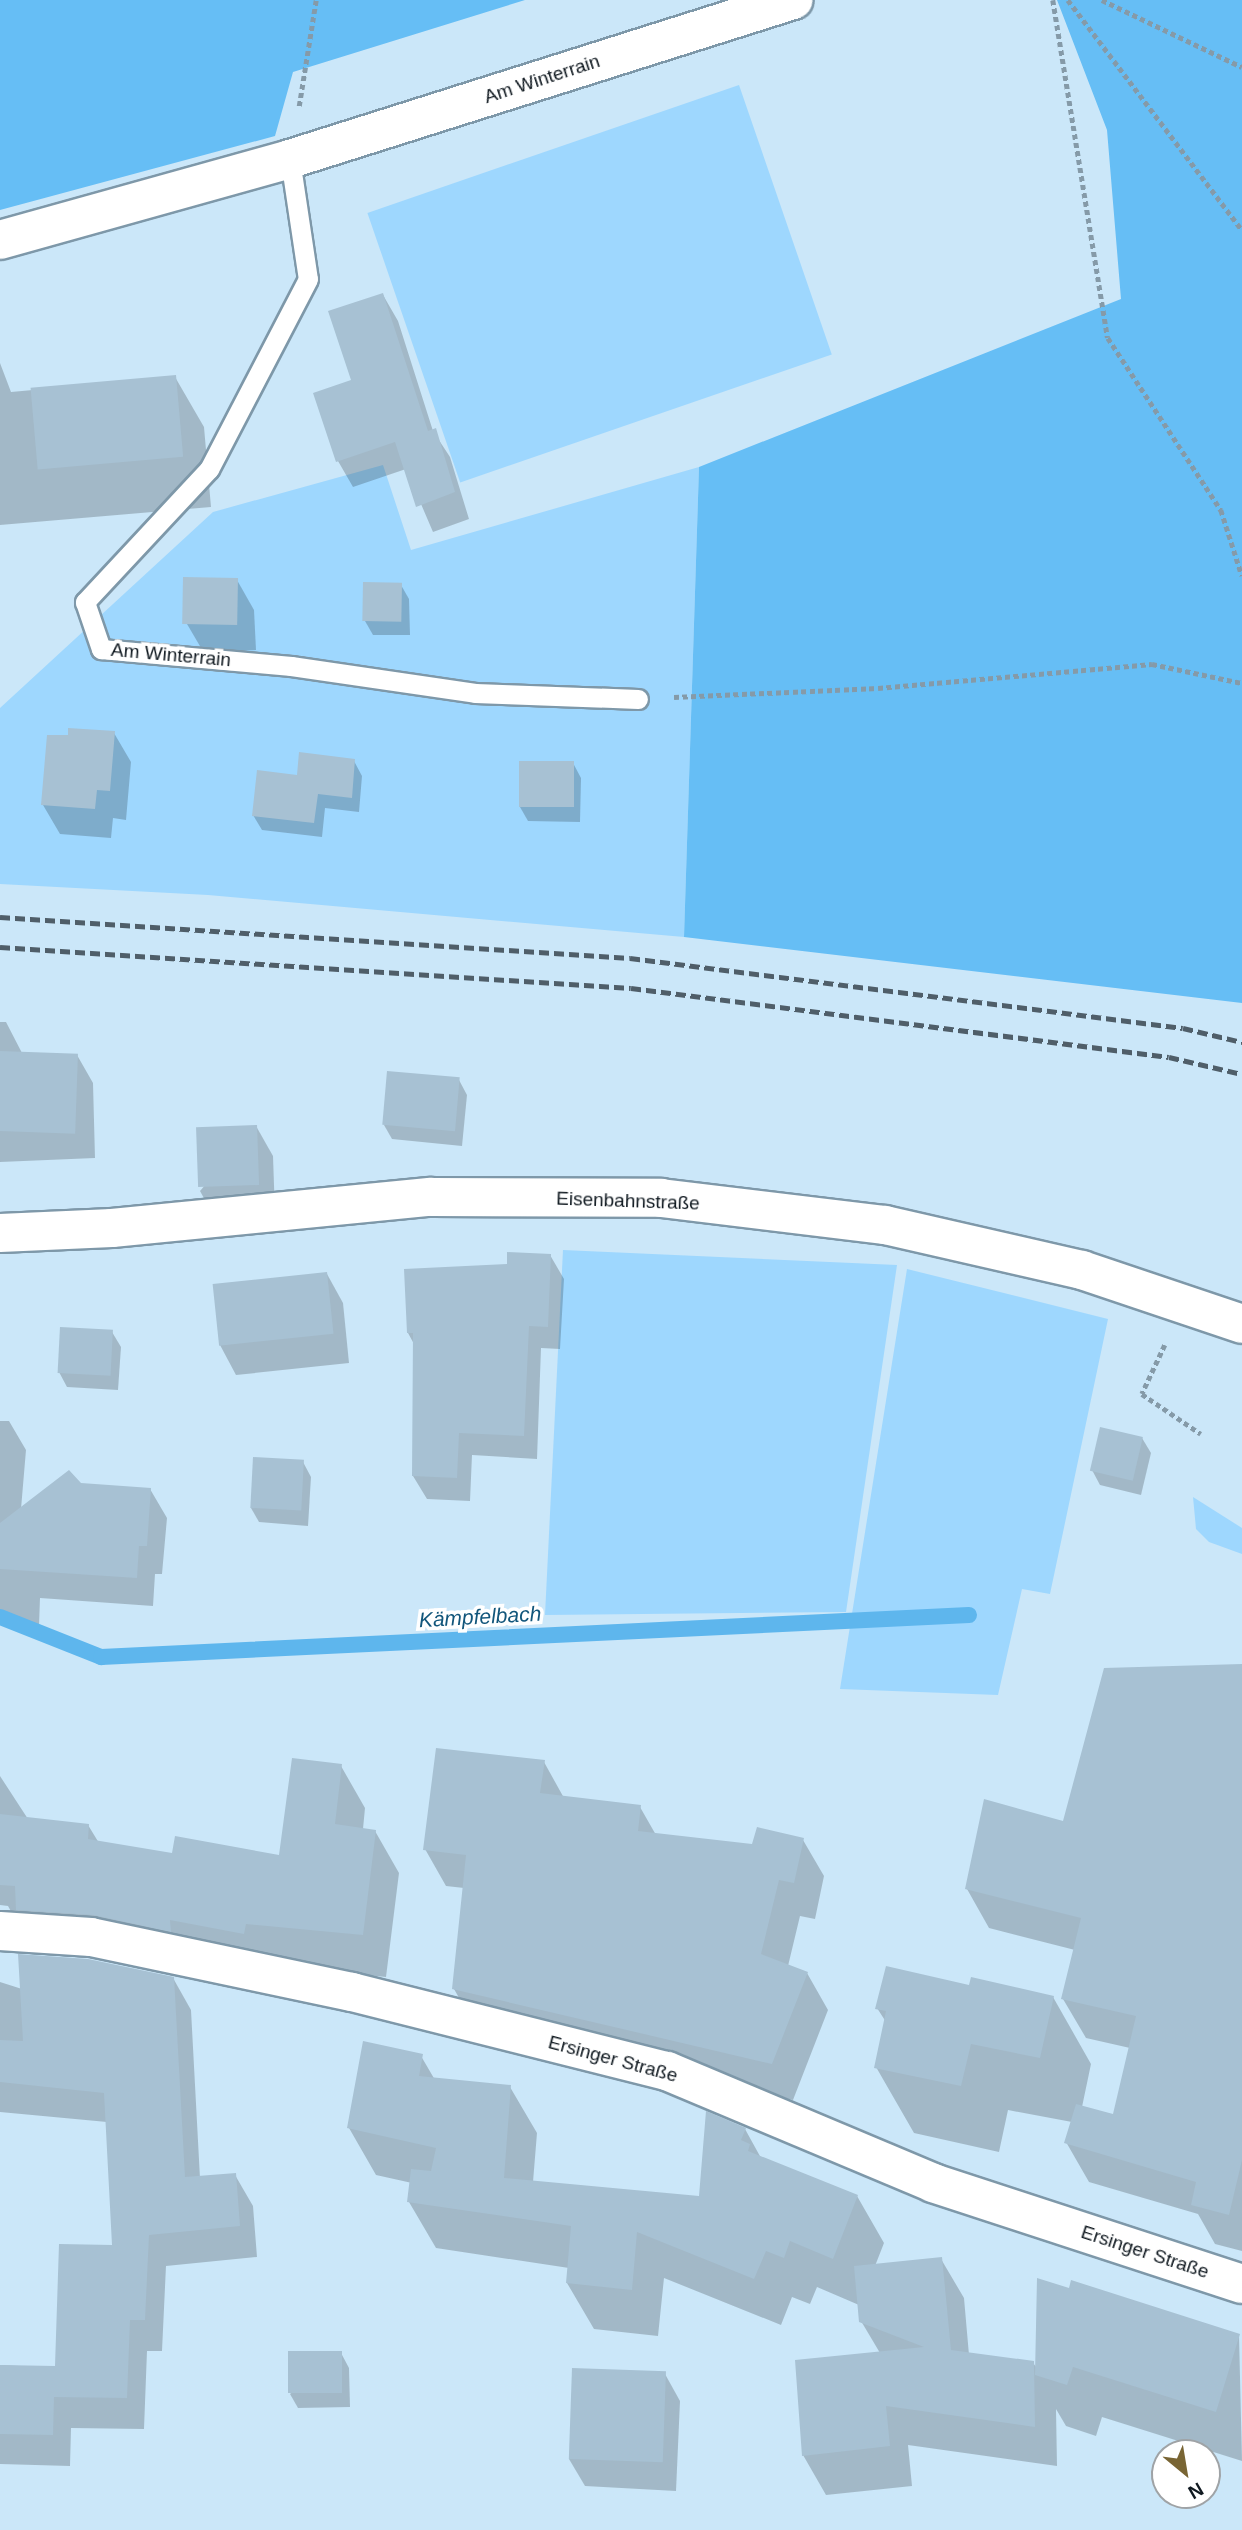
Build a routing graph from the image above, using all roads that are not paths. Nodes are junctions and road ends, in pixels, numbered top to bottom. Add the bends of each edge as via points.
1 (793, 0) edge
2 (290, 159) junction
3 (0, 240) edge
4 (638, 699) road end
5 (0, 1233) edge
6 (1242, 1324) edge
7 (0, 1931) edge
8 (1242, 2284) edge

1 - 2 street, Am Winterrain
2 - 3 street, Am Winterrain
2 - 4 lane, Am Winterrain via 308,279 209,469 85,602 101,649 291,666 474,693
5 - 6 street, Eisenbahnstraße via 112,1228 430,1198 661,1198 885,1225 1082,1270
7 - 8 street, Ersinger Straße via 117,1942 352,1992 667,2071 933,2183

